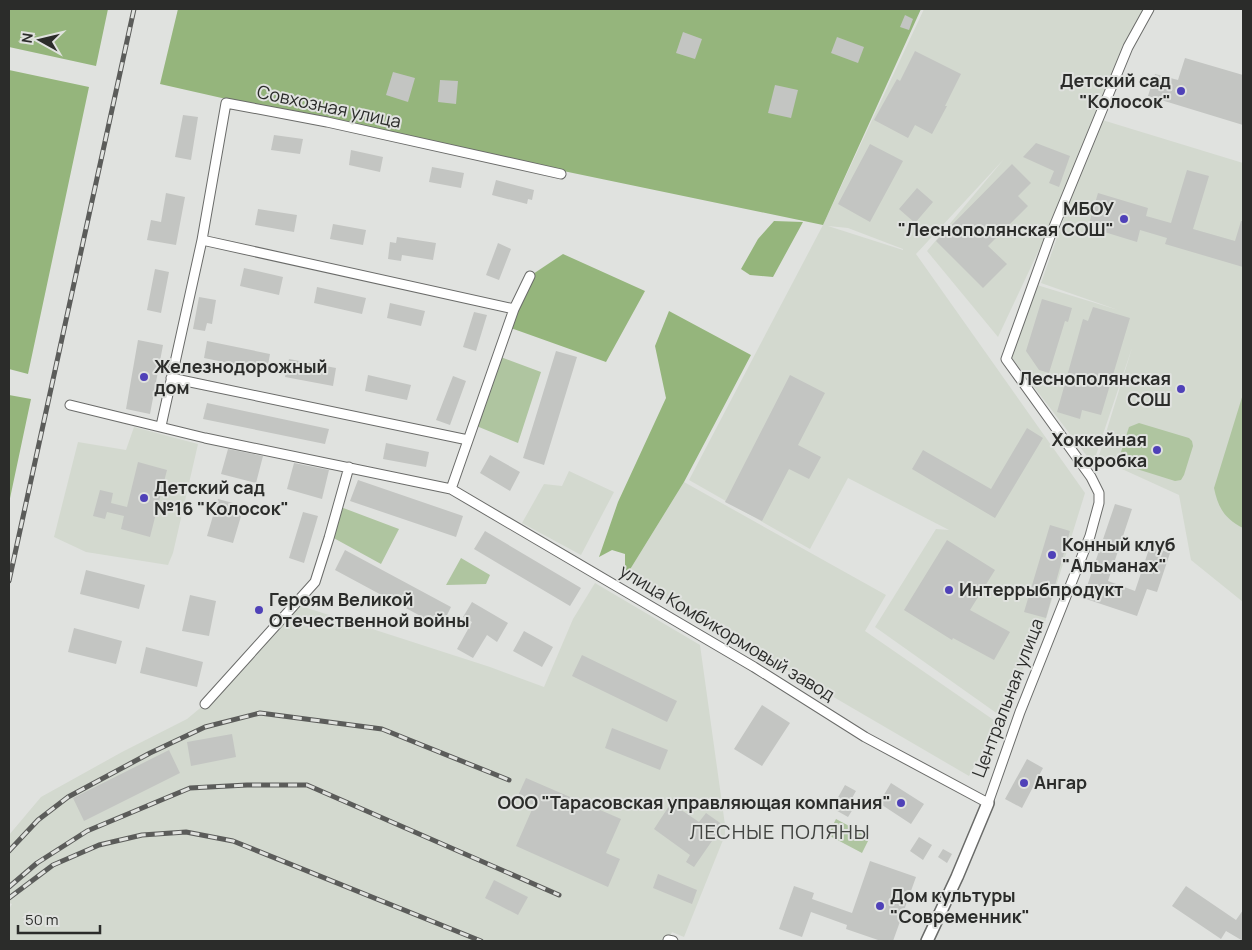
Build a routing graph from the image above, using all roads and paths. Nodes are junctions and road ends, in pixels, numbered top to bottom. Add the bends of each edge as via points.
1 (1149, 9) edge
2 (561, 174) dead end
3 (202, 240) junction
4 (530, 276) dead end
5 (514, 309) junction
6 (171, 378) junction
7 (70, 406) dead end
8 (161, 426) junction
9 (468, 440) junction
10 (349, 467) junction
11 (451, 488) junction
12 (205, 704) dead end
13 (988, 803) junction
14 (927, 941) edge

1 - 13 street, Центральная улица via 1128,47 1051,234 1006,359 1091,477 1099,493 1099,503 1090,536 1020,712
2 - 3 street, Совхозная улица via 226,103
3 - 5 street
3 - 6 street, Совхозная улица
4 - 5 street
5 - 9 street
6 - 8 street, Совхозная улица
6 - 9 street
7 - 8 street, улица Комбикормовый завод
8 - 10 street, улица Комбикормовый завод
9 - 11 street
10 - 11 street, улица Комбикормовый завод
10 - 12 street via 315,582
11 - 13 street, улица Комбикормовый завод via 754,667 865,737
13 - 14 street, Центральная улица

